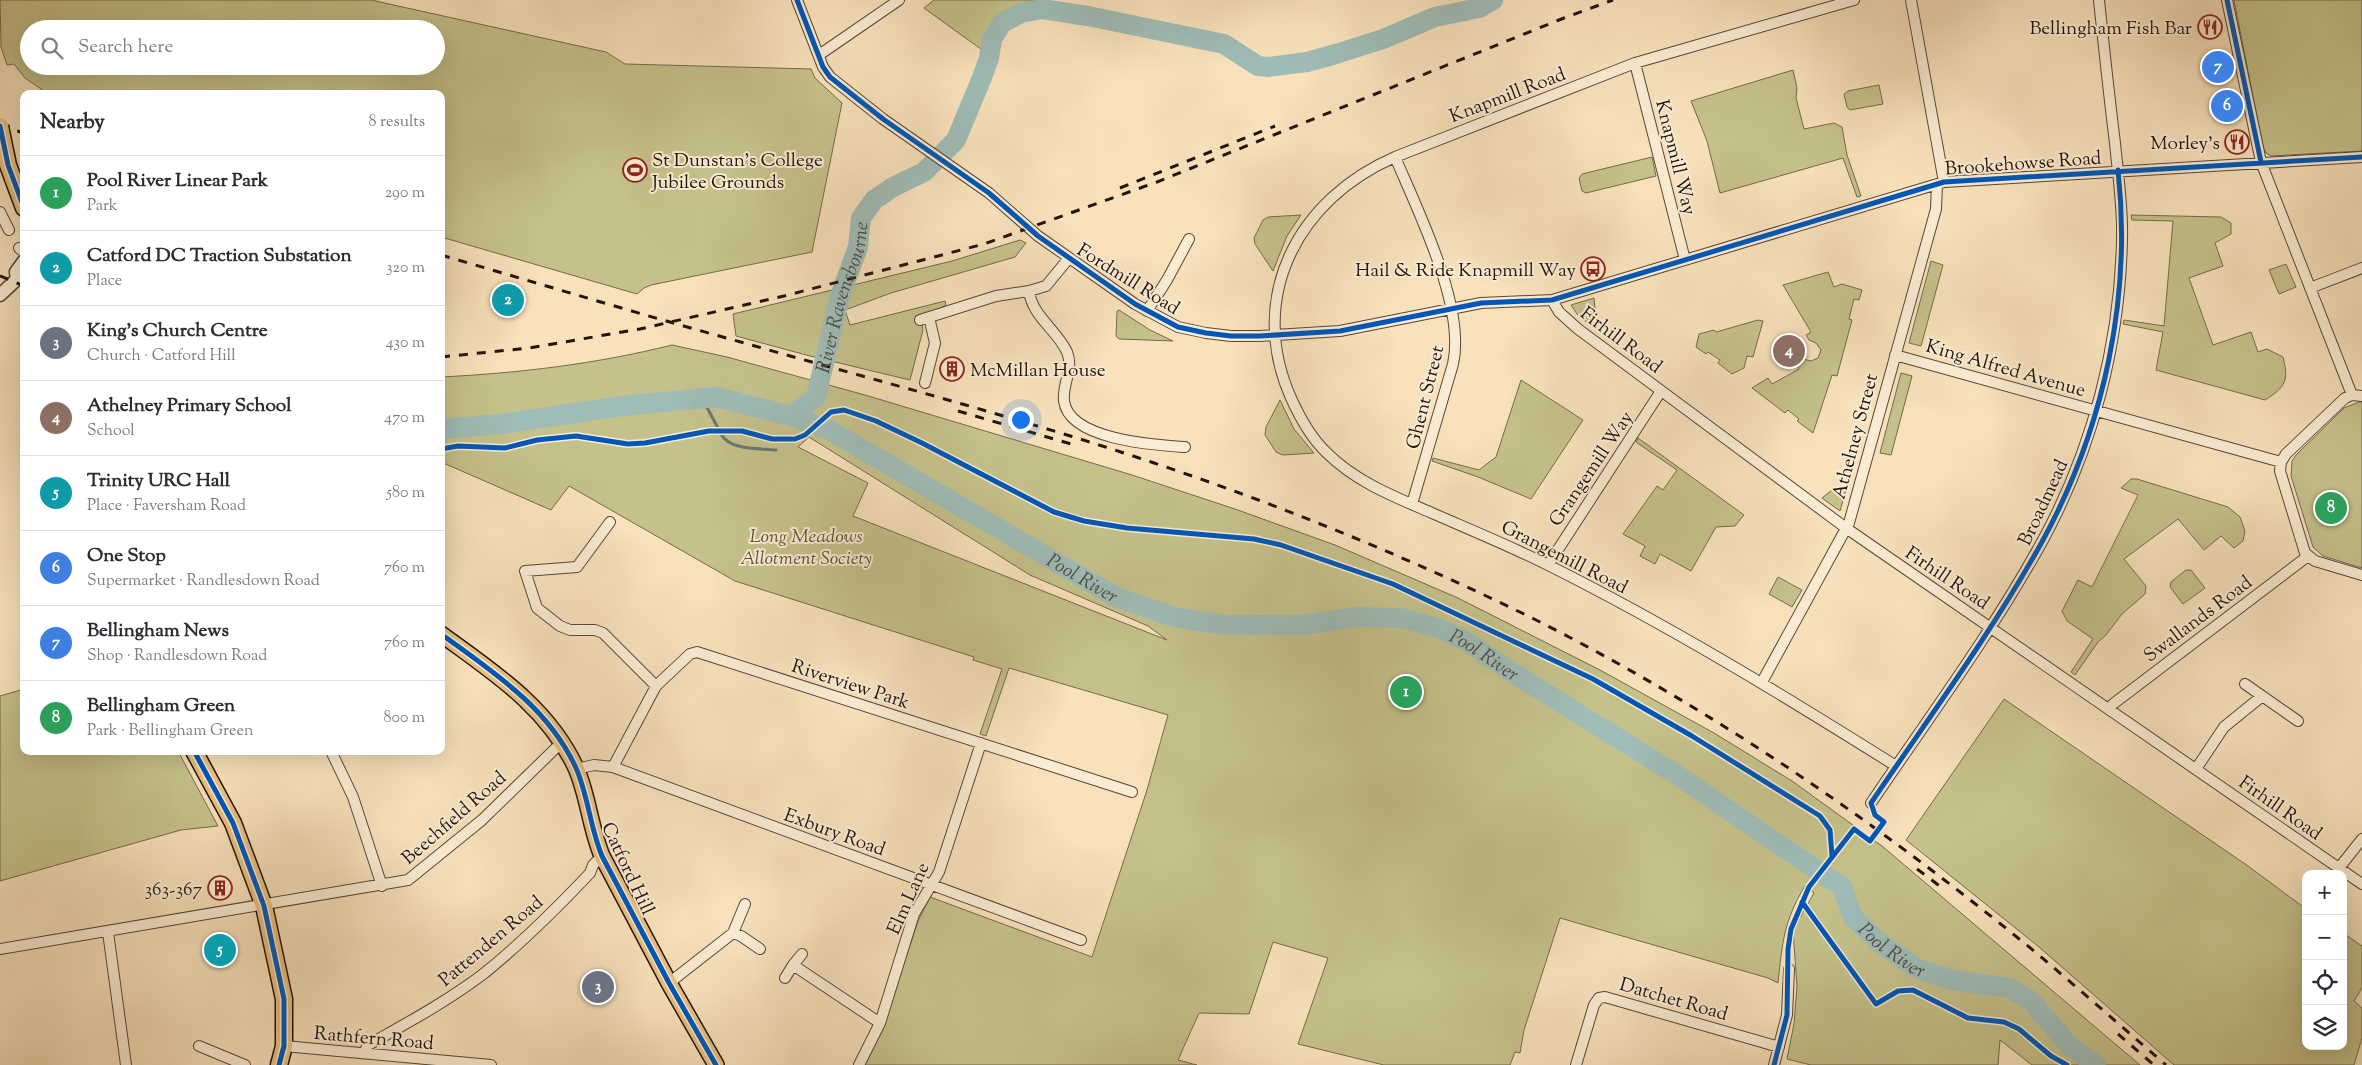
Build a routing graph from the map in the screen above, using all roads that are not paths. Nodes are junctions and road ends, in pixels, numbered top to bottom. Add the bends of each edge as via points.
1 (797, 0) edge
2 (899, 0) edge
3 (1854, 0) edge
4 (1911, 0) edge
5 (2099, 0) edge
6 (2227, 0) edge
7 (818, 55) junction
8 (1635, 63) junction
9 (0, 126) edge
10 (2362, 156) edge
11 (1395, 157) junction
12 (2261, 162) junction
13 (2118, 170) junction
14 (1941, 183) junction
15 (20, 197) edge
16 (0, 212) edge
17 (9, 230) dead end
18 (1189, 239) dead end
19 (1069, 258) junction
20 (1685, 260) junction
21 (20, 266) edge
22 (2362, 268) edge
23 (20, 278) edge
24 (2310, 288) junction
25 (1029, 291) junction
26 (0, 295) edge
27 (1552, 300) junction
28 (1450, 308) junction
29 (1147, 311) junction
30 (1275, 335) junction
31 (1895, 355) junction
32 (925, 383) dead end
33 (1662, 391) junction
34 (2357, 395) edge
35 (2096, 411) junction
36 (1185, 447) dead end
37 (2280, 462) junction
38 (1412, 504) junction
39 (610, 522) dead end
40 (1846, 528) junction
41 (2308, 556) junction
42 (1548, 565) junction
43 (2362, 575) edge
44 (1990, 627) junction
45 (445, 637) edge
46 (1762, 682) junction
47 (2245, 684) dead end
48 (656, 686) junction
49 (2261, 697) junction
50 (2109, 709) junction
51 (2298, 721) dead end
52 (562, 742) junction
53 (981, 743) junction
54 (196, 755) edge
55 (333, 755) edge
56 (1896, 766) junction
57 (613, 767) junction
58 (576, 769) junction
59 (2196, 769) junction
60 (1132, 792) dead end
61 (1871, 803) dead end
62 (2362, 839) edge
63 (602, 856) junction
64 (2339, 868) junction
65 (2362, 884) edge
66 (931, 885) junction
67 (382, 886) junction
68 (745, 904) dead end
69 (264, 906) junction
70 (108, 932) junction
71 (733, 934) junction
72 (1080, 940) dead end
73 (0, 949) edge
74 (760, 949) dead end
75 (802, 954) dead end
76 (793, 965) junction
77 (1789, 969) dead end
78 (785, 978) dead end
79 (669, 983) junction
80 (880, 1023) junction
81 (199, 1046) dead end
82 (284, 1046) junction
83 (1779, 1047) junction
84 (364, 1053) junction
85 (126, 1065) edge
86 (245, 1065) edge
87 (279, 1065) edge
88 (491, 1065) edge
89 (716, 1065) edge
90 (859, 1065) edge
91 (1576, 1065) edge
92 (1774, 1065) edge

1 - 7 street, Fordmill Road
2 - 7 street
3 - 8 street, Knapmill Road
4 - 14 street, Athelney Street
5 - 13 street, Broadmead
6 - 12 street
7 - 19 street, Fordmill Road via 830,77 883,119 989,193
8 - 11 street, Knapmill Road
8 - 20 street, Knapmill Way
9 - 15 highway, bridge via 8,165
10 - 12 street, Brookehowse Road
11 - 28 street, Ghent Street via 1437,258
11 - 30 street, Knapmill Road via 1349,182 1324,203 1306,226 1290,254 1281,283
12 - 13 street, Brookehowse Road
12 - 24 street
13 - 14 street, Brookehowse Road
13 - 35 street, Broadmead via 2122,237 2120,285 2111,353
14 - 20 street, Brookehowse Road
14 - 31 street, Athelney Street
16 - 17 street
18 - 29 street
19 - 25 street via 1046,286
19 - 29 street, Fordmill Road
20 - 27 street, Brookehowse Road
21 - 23 street via 16,272
22 - 24 street
23 - 26 street
24 - 34 street
25 - 32 street via 996,296 925,319 935,343
25 - 36 street via 1034,307 1067,352 1070,364 1064,396 1071,417 1089,428 1126,441
27 - 28 street, Fordmill Road via 1495,301
27 - 33 street, Firhill Road via 1571,323
28 - 30 street, Fordmill Road via 1356,328
28 - 38 street, Ghent Street via 1456,352
29 - 30 street, Fordmill Road via 1178,327 1206,333
30 - 38 street, Grangemill Road via 1276,355 1286,387 1313,437 1358,478
31 - 35 street, King Alfred Avenue
31 - 40 street, Athelney Street
33 - 40 street, Firhill Road
33 - 42 street, Grangemill Way
34 - 37 street via 2344,398
35 - 37 street, King Alfred Avenue
35 - 44 street, Broadmead via 2073,476 2044,538
37 - 41 street via 2302,549
38 - 42 street, Grangemill Road
39 - 48 street via 577,567 525,571 537,608 570,630 603,633
40 - 44 street, Firhill Road
40 - 46 street, Athelney Street
41 - 43 street
41 - 50 street, Swallands Road
42 - 46 street, Grangemill Road
44 - 50 street, Firhill Road
44 - 56 street, Broadmead
45 - 52 main road, Catford Hill via 535,707
46 - 56 street, Grangemill Road
47 - 49 street
48 - 53 street, Riverview Park via 690,654 702,653
48 - 57 street, Riverview Park
49 - 51 street
49 - 59 street via 2224,727
50 - 59 street, Firhill Road
52 - 58 main road, Catford Hill
52 - 67 street, Beechfield Road via 482,820 426,867 408,880
53 - 60 street, Riverview Park
53 - 66 street, Elm Lane via 939,872
54 - 69 highway via 233,823
55 - 67 street via 353,798
56 - 61 street, Broadmead
57 - 58 street, Exbury Road via 594,765
57 - 66 street, Exbury Road
58 - 63 main road, Catford Hill
59 - 64 street, Firhill Road
62 - 64 street
63 - 79 main road, Catford Hill
63 - 84 street, Pattenden Road via 552,914 481,975 444,1002 368,1045
64 - 65 street, Firhill Road
66 - 72 street, Exbury Road
66 - 80 street, Elm Lane via 914,914
67 - 69 street, Beechfield Road
68 - 71 street
69 - 70 street, Beechfield Road
69 - 82 highway via 284,999
70 - 73 street, Beechfield Road
70 - 85 street
71 - 74 street
71 - 79 street
75 - 76 street
76 - 78 street
76 - 80 street
77 - 83 street via 1787,1015
79 - 89 main road, Catford Hill
80 - 90 street, Elm Lane
81 - 86 street
82 - 84 street, Rathfern Road
82 - 87 highway
83 - 91 street, Datchet Road via 1605,997 1599,998 1594,1005
83 - 92 street
84 - 88 street, Rathfern Road

